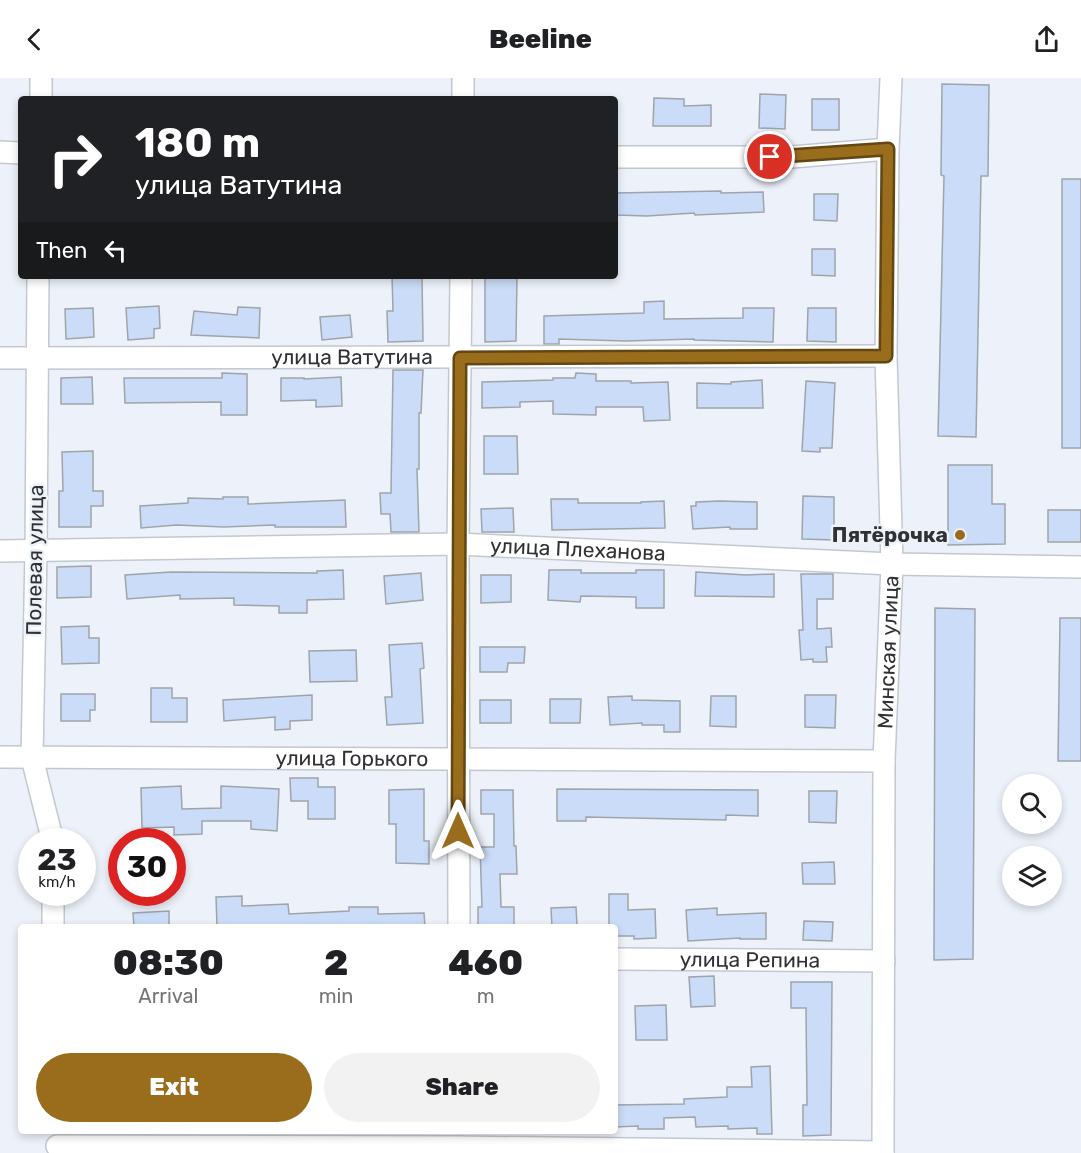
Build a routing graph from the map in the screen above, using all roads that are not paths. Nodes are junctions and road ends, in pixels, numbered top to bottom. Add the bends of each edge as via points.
1 (41, 78) edge
2 (463, 78) edge
3 (891, 78) edge
4 (41, 96) edge
5 (463, 96) edge
6 (888, 149) junction
7 (0, 152) edge
8 (18, 153) edge
9 (618, 157) edge
10 (38, 279) edge
11 (461, 279) edge
12 (886, 356) junction
13 (0, 358) edge
14 (36, 358) junction
15 (460, 358) junction
16 (459, 544) junction
17 (0, 551) edge
18 (36, 552) junction
19 (892, 564) junction
20 (1081, 567) edge
21 (0, 757) edge
22 (32, 758) junction
23 (458, 759) junction
24 (884, 761) junction
25 (50, 828) edge
26 (53, 906) edge
27 (53, 924) edge
28 (459, 924) edge
29 (618, 959) edge
30 (884, 961) junction
31 (57, 1143) edge
32 (456, 1144) edge
33 (883, 1153) edge

1 - 4 street
2 - 5 street
3 - 6 street, Минская улица
6 - 9 street via 792,157
6 - 12 street, Минская улица
7 - 8 street
10 - 14 street, Полевая улица
11 - 15 street
12 - 15 street, улица Ватутина
12 - 19 street, Минская улица
13 - 14 street, улица Ватутина
14 - 15 street, улица Ватутина
14 - 18 street, Полевая улица
15 - 16 street
16 - 18 street, улица Плеханова
16 - 19 street, улица Плеханова
16 - 23 street
17 - 18 street, улица Плеханова
18 - 22 street, Полевая улица
19 - 20 street, улица Плеханова
19 - 24 street, Минская улица
21 - 22 street, улица Горького
22 - 23 street, улица Горького
22 - 25 street, Полевая улица
23 - 24 street, улица Горького
23 - 28 street
24 - 30 street, Минская улица
26 - 27 street
29 - 30 street, улица Репина
30 - 33 street, Минская улица
31 - 32 street
32 - 33 street

